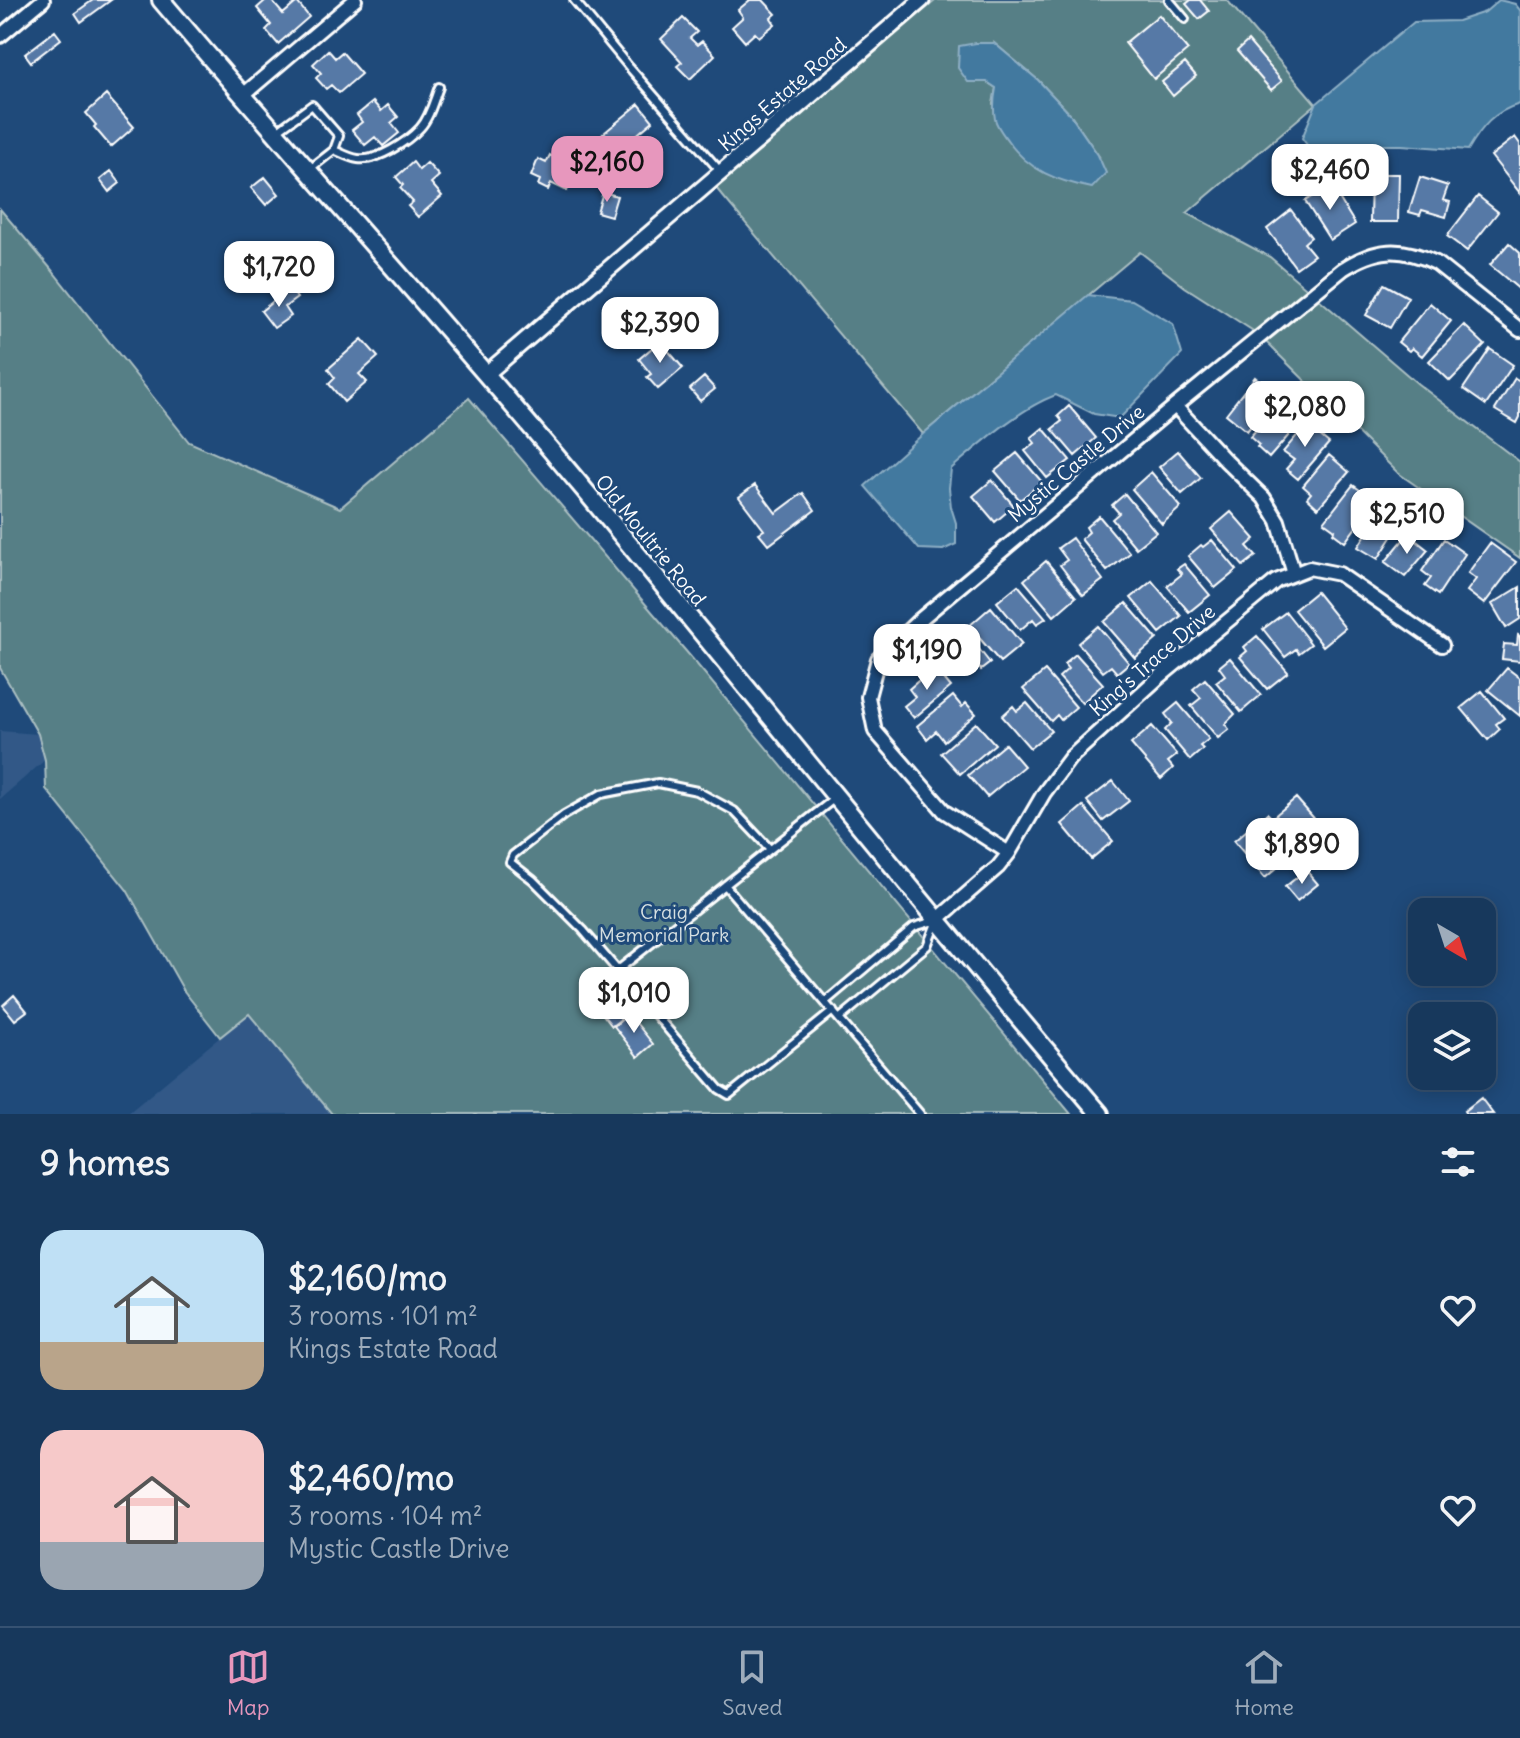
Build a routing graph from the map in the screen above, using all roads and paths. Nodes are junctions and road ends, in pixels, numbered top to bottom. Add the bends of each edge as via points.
1 (43, 0) edge
2 (161, 0) edge
3 (355, 0) edge
4 (574, 0) edge
5 (922, 0) edge
6 (1169, 0) edge
7 (1185, 19) dead end
8 (0, 36) edge
9 (439, 87) dead end
10 (242, 96) junction
11 (274, 133) junction
12 (334, 150) junction
13 (307, 171) junction
14 (721, 172) junction
15 (1520, 330) edge
16 (486, 374) junction
17 (1175, 406) junction
18 (1294, 574) junction
19 (1442, 645) dead end
20 (835, 798) junction
21 (770, 849) junction
22 (1009, 853) junction
23 (725, 885) junction
24 (937, 920) junction
25 (618, 970) junction
26 (825, 1002) junction
27 (833, 1011) junction
28 (839, 1019) junction
29 (920, 1114) edge
30 (1100, 1114) edge

1 - 8 street
2 - 10 main road, Old Moultrie Road
3 - 10 street
4 - 14 lane
5 - 14 street, Kings Estate Road
6 - 7 lane
9 - 12 lane via 421,127 390,150 357,159
10 - 11 main road, Old Moultrie Road
11 - 12 lane via 312,105 339,136
11 - 13 main road, Old Moultrie Road
12 - 13 lane
13 - 16 main road, Old Moultrie Road
14 - 16 street, Kings Estate Road
15 - 17 street, Mystic Castle Drive via 1436,263 1415,254 1373,253 1343,269
16 - 20 main road, Old Moultrie Road
17 - 18 street via 1264,498 1278,521
17 - 22 street, Mystic Castle Drive via 878,659 868,697 875,731 945,812
18 - 19 street, King's Trace Drive via 1309,568 1339,574
18 - 22 street, King's Trace Drive via 1276,581 1070,758
20 - 21 lane
20 - 24 main road, Old Moultrie Road
21 - 23 lane
21 - 25 lane via 734,811 697,791 658,783 601,794 513,855 510,862
22 - 24 street, King's Trace Drive
23 - 25 lane
23 - 26 lane
24 - 26 lane via 914,927
24 - 28 lane via 927,946
24 - 30 main road, Old Moultrie Road
25 - 27 lane via 729,1095
26 - 27 lane
27 - 28 lane
28 - 29 lane

